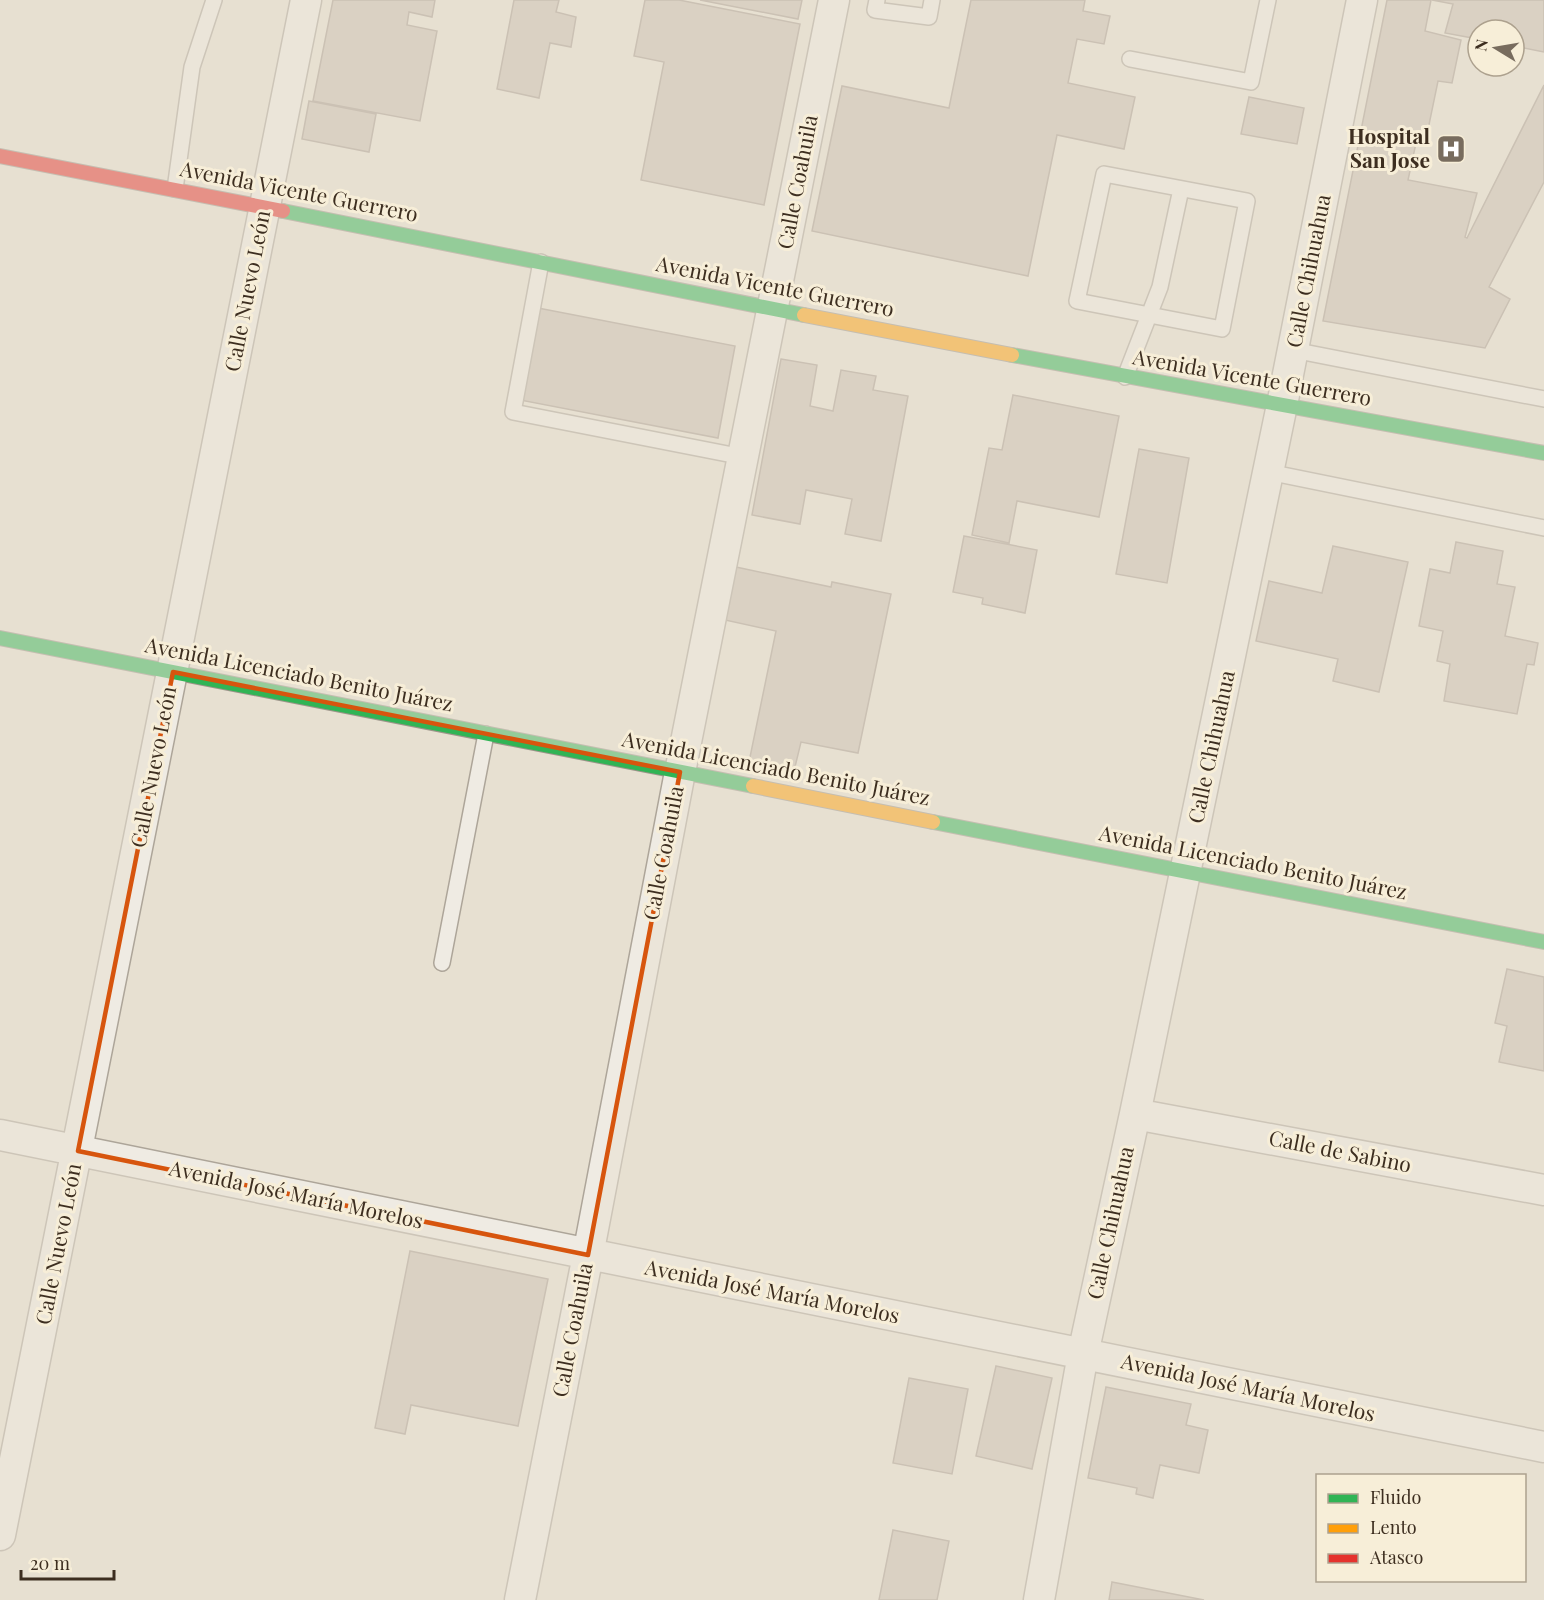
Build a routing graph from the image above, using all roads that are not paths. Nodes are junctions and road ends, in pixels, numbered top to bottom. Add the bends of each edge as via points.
1 (214, 0) edge
2 (306, 0) edge
3 (834, 0) edge
4 (877, 0) edge
5 (932, 0) edge
6 (1268, 0) edge
7 (1362, 0) edge
8 (1130, 59) dead end
9 (0, 156) edge
10 (175, 189) junction
11 (1181, 189) junction
12 (265, 206) junction
13 (541, 262) junction
14 (772, 309) junction
15 (1149, 314) junction
16 (1293, 350) junction
17 (1125, 377) junction
18 (1544, 399) edge
19 (1282, 405) junction
20 (1544, 453) edge
21 (743, 457) junction
22 (1268, 472) junction
23 (1544, 528) edge
24 (0, 638) edge
25 (172, 672) junction
26 (486, 734) junction
27 (680, 772) junction
28 (1186, 872) junction
29 (1544, 942) edge
30 (442, 963) dead end
31 (1135, 1114) junction
32 (0, 1135) edge
33 (78, 1151) junction
34 (1544, 1191) edge
35 (588, 1255) junction
36 (1083, 1354) junction
37 (1544, 1447) edge
38 (0, 1535) edge
39 (519, 1600) edge
40 (1039, 1600) edge

1 - 10 lane via 192,67
2 - 12 street, Calle Nuevo León
3 - 14 street, Calle Coahuila
4 - 5 lane via 875,10 929,17
6 - 8 lane via 1251,82
7 - 16 street, Calle Chihuahua
9 - 10 main road, Avenida Vicente Guerrero
10 - 12 main road, Avenida Vicente Guerrero
11 - 15 lane via 1160,287
11 - 15 lane via 1246,201 1222,328
11 - 15 lane via 1104,174 1077,301
12 - 13 main road, Avenida Vicente Guerrero
12 - 25 street, Calle Nuevo León
13 - 14 main road, Avenida Vicente Guerrero
13 - 21 lane via 513,412
14 - 17 main road, Avenida Vicente Guerrero
14 - 21 street, Calle Coahuila
15 - 17 lane
16 - 18 lane
16 - 19 street, Calle Chihuahua
17 - 19 main road, Avenida Vicente Guerrero
19 - 20 main road, Avenida Vicente Guerrero
19 - 22 street, Calle Chihuahua
21 - 27 street, Calle Coahuila
22 - 23 lane
22 - 28 street, Calle Chihuahua
24 - 25 main road, Avenida Licenciado Benito Juárez
25 - 26 main road, Avenida Licenciado Benito Juárez
25 - 33 street, Calle Nuevo León
26 - 27 main road, Avenida Licenciado Benito Juárez
26 - 30 lane
27 - 28 main road, Avenida Licenciado Benito Juárez
27 - 35 street, Calle Coahuila
28 - 29 main road, Avenida Licenciado Benito Juárez
28 - 31 street, Calle Chihuahua
31 - 34 street, Calle de Sabino
31 - 36 street, Calle Chihuahua
32 - 33 street, Avenida José María Morelos
33 - 35 street, Avenida José María Morelos
33 - 38 street, Calle Nuevo León
35 - 36 street, Avenida José María Morelos
35 - 39 street, Calle Coahuila
36 - 37 street, Avenida José María Morelos
36 - 40 street, Calle Chihuahua

